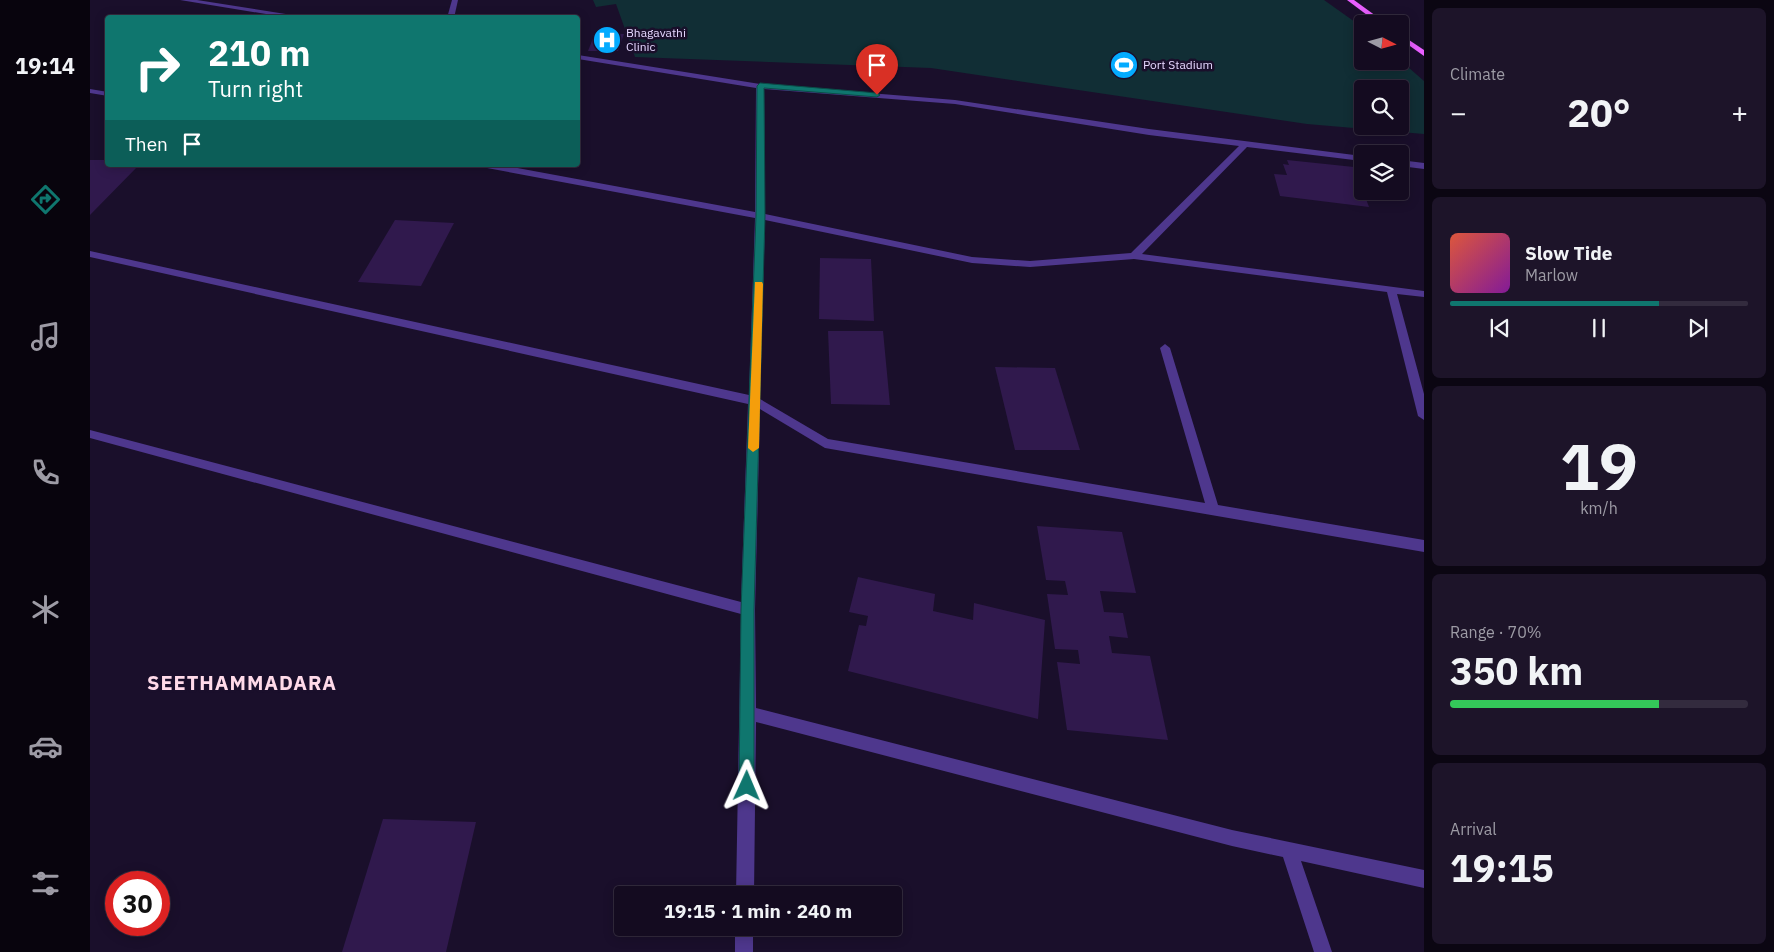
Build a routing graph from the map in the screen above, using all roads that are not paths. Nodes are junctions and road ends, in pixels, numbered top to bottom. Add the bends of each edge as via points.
1 (183, 0) edge
2 (455, 0) edge
3 (1350, 0) edge
4 (287, 15) edge
5 (451, 15) edge
6 (1371, 15) edge
7 (1409, 43) edge
8 (1424, 54) edge
9 (580, 57) edge
10 (760, 86) junction
11 (90, 91) edge
12 (105, 94) edge
13 (1245, 144) junction
14 (1354, 157) edge
15 (1409, 164) edge
16 (1424, 166) edge
17 (498, 167) edge
18 (760, 216) junction
19 (90, 254) edge
20 (1134, 256) junction
21 (1391, 289) junction
22 (1424, 294) edge
23 (1166, 348) dead end
24 (755, 401) junction
25 (1424, 416) edge
26 (90, 434) edge
27 (1213, 510) junction
28 (1424, 546) edge
29 (748, 610) junction
30 (748, 713) junction
31 (1289, 850) junction
32 (1424, 880) edge
33 (745, 886) edge
34 (744, 936) edge
35 (744, 952) edge
36 (1323, 952) edge

1 - 4 street
2 - 5 street
3 - 6 main road
7 - 8 main road
9 - 10 street
10 - 13 street via 955,102
10 - 18 street
11 - 12 street
13 - 14 street
13 - 20 street
15 - 16 street
17 - 18 street
18 - 20 street via 972,260 1030,264
18 - 24 street
19 - 24 street
20 - 21 street
21 - 22 street
21 - 25 street
23 - 27 street
24 - 27 street via 825,443
24 - 29 street
26 - 29 street
27 - 28 street
29 - 30 street
30 - 31 street
30 - 33 street
31 - 32 street
31 - 36 street
34 - 35 street

